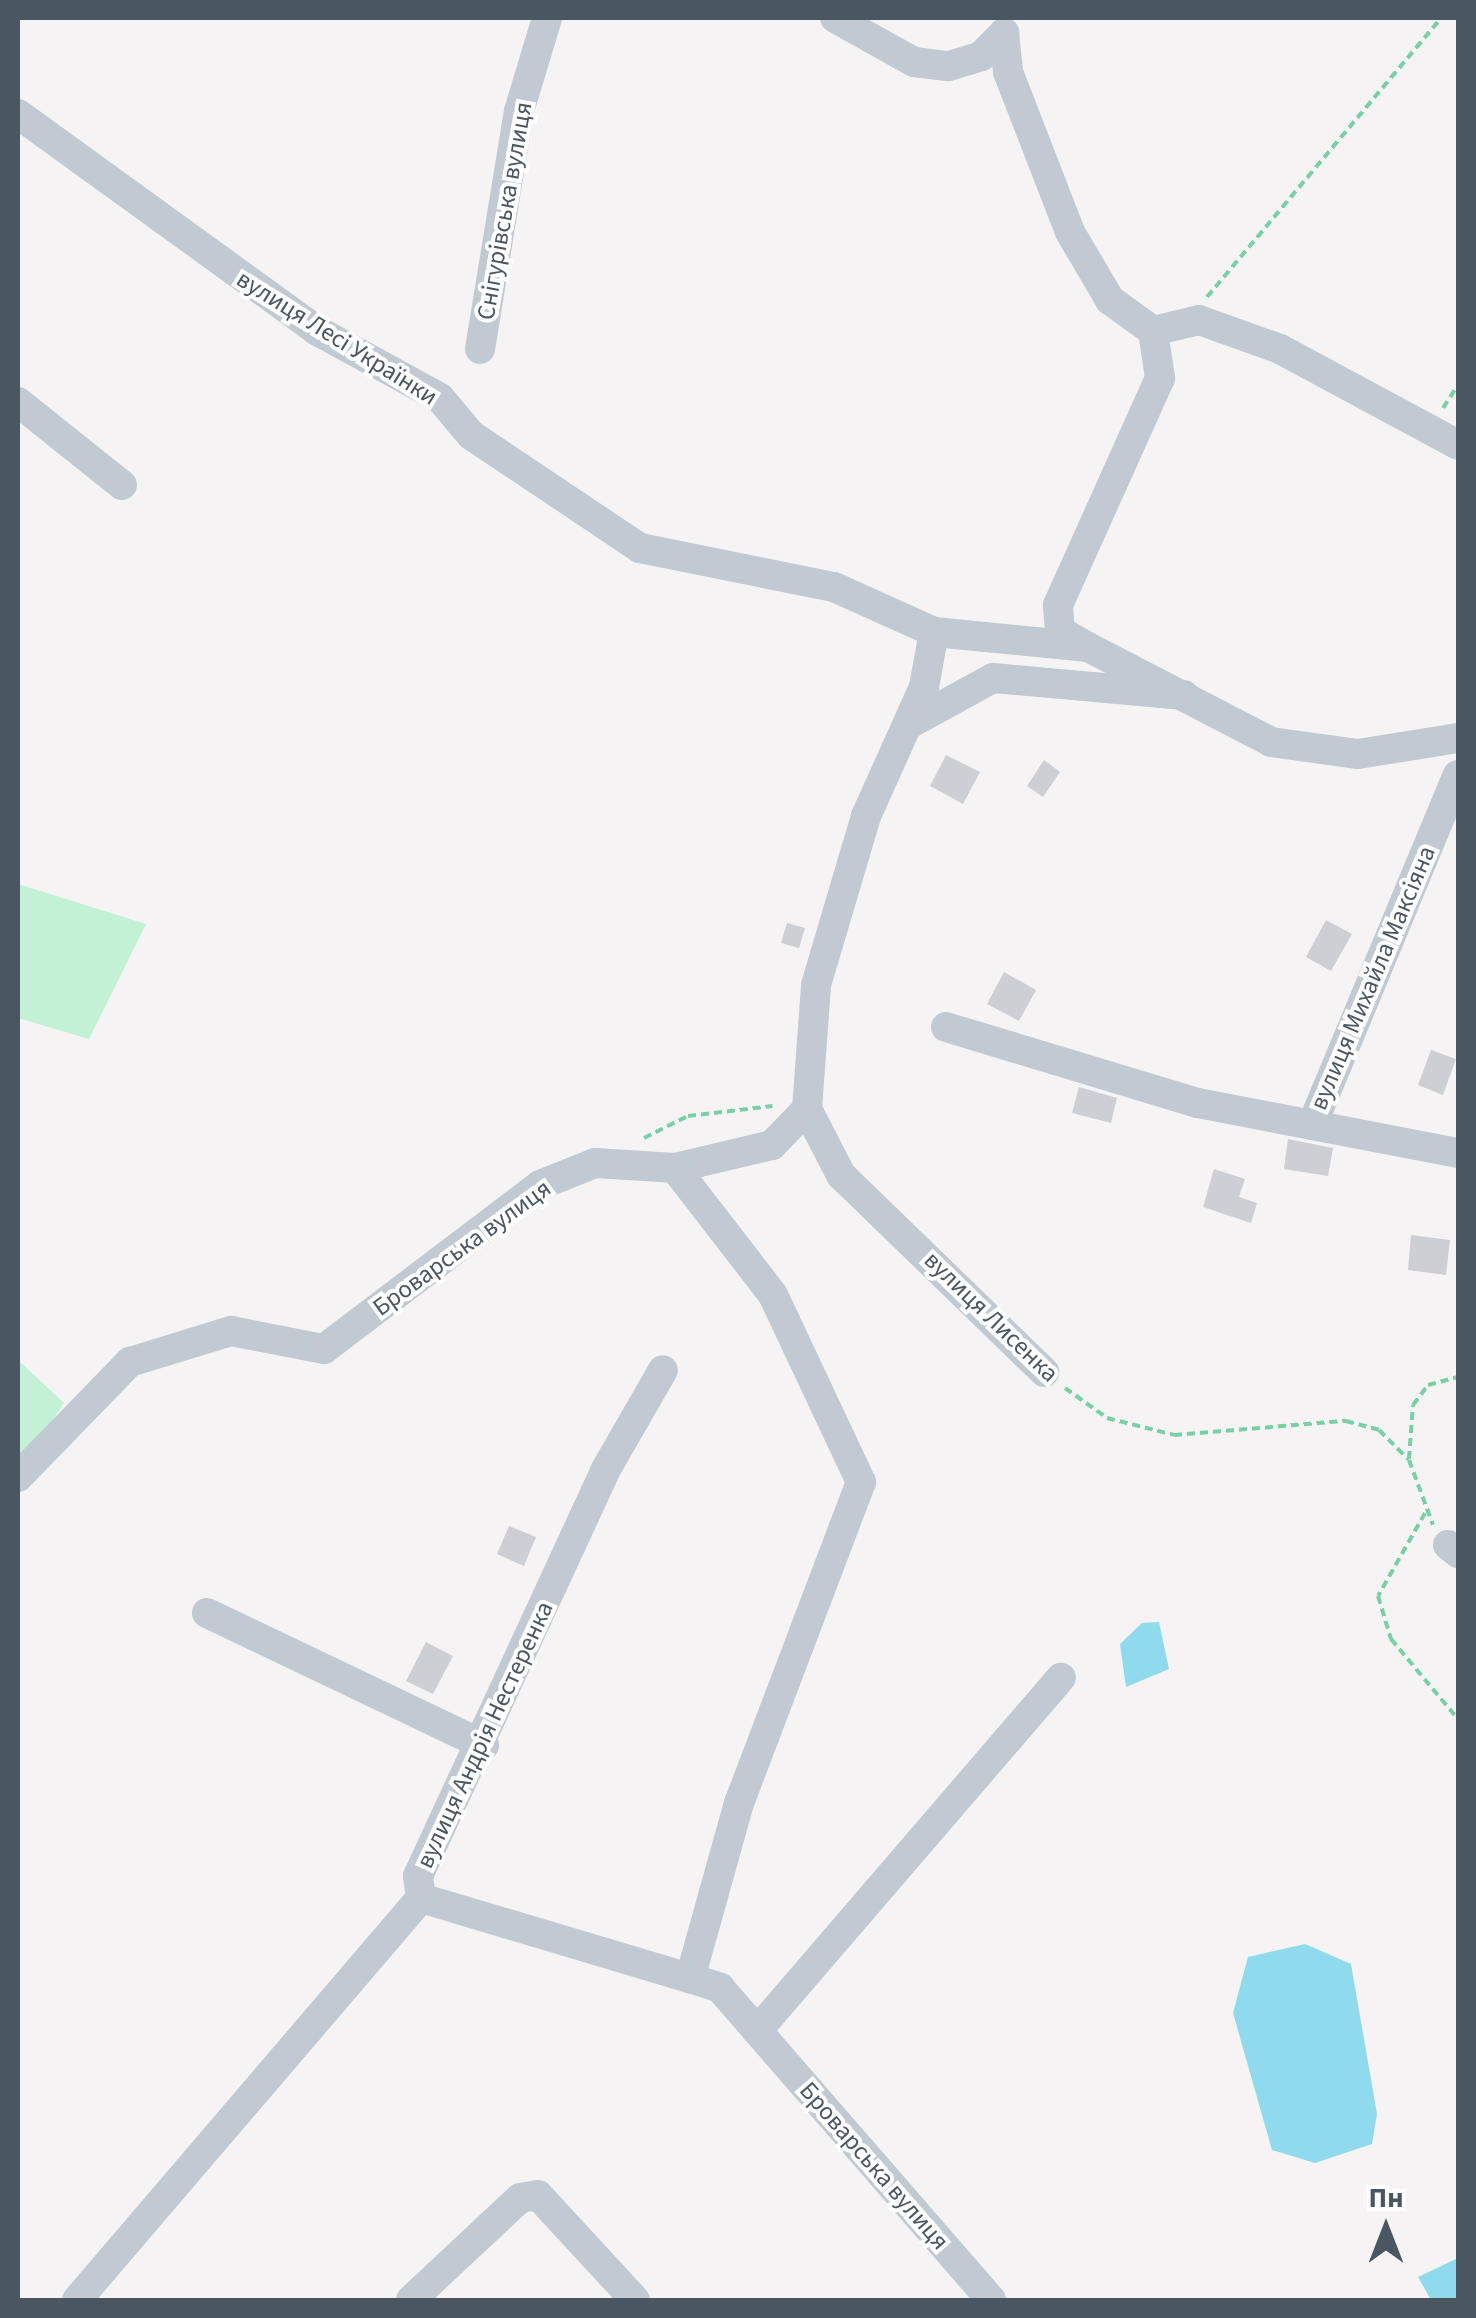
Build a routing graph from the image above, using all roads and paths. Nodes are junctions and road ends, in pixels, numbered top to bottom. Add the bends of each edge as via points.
1 (547, 18) edge
2 (835, 18) edge
3 (1441, 18) edge
4 (1009, 25) edge
5 (18, 114) edge
6 (1199, 320) junction
7 (1153, 331) junction
8 (480, 349) dead end
9 (1458, 385) edge
10 (18, 402) edge
11 (1431, 424) junction
12 (1458, 445) edge
13 (122, 484) dead end
14 (934, 632) junction
15 (1088, 646) junction
16 (1184, 696) junction
17 (906, 726) junction
18 (1458, 738) edge
19 (1458, 775) edge
20 (946, 1027) dead end
21 (808, 1094) junction
22 (1312, 1125) junction
23 (1458, 1153) edge
24 (595, 1163) junction
25 (675, 1168) junction
26 (663, 1370) dead end
27 (1044, 1372) joint
28 (1458, 1376) edge
29 (1408, 1460) junction
30 (18, 1476) edge
31 (1425, 1513) junction
32 (1453, 1549) edge
33 (207, 1613) dead end
34 (1060, 1678) dead end
35 (1458, 1718) edge
36 (484, 1745) junction
37 (420, 1898) junction
38 (690, 1978) junction
39 (757, 2030) junction
40 (77, 2300) edge
41 (412, 2300) edge
42 (635, 2300) edge
43 (991, 2300) edge

1 - 8 street, Снігурівська вулиця via 519,111
2 - 4 street via 886,50 950,66 981,56
3 - 6 path via 1210,289
4 - 7 street via 1008,72 1070,232 1110,300
5 - 14 street, вулиця Лесі Українки via 316,330 440,398 471,435 640,548 834,587
6 - 7 street
6 - 11 street via 1318,364 1390,410
7 - 15 street via 1160,378 1058,604 1060,630
9 - 11 path
10 - 13 street
11 - 12 street
14 - 15 street, вулиця Лесі Українки
14 - 17 street
15 - 16 street, вулиця Лесі Українки
16 - 17 street via 993,678 954,692
16 - 18 street, вулиця Лесі Українки via 1230,728 1310,749 1358,754
17 - 21 street via 866,816 816,985
19 - 22 street, вулиця Михайла Максіяна
20 - 22 street, вулиця Михайла Максіяна via 1198,1103
21 - 24 path via 765,1112 688,1116
21 - 25 street, Броварська вулиця via 772,1145
21 - 27 street, вулиця Лисенка via 841,1175
22 - 23 street, вулиця Михайла Максіяна
24 - 25 street, Броварська вулиця
24 - 30 street, Броварська вулиця via 540,1185 324,1349 231,1331 130,1362
25 - 38 street via 773,1295 861,1482 739,1803
26 - 36 street, вулиця Андрія Нестеренка via 606,1469
27 - 29 path, вулиця Лисенка via 1107,1418 1174,1435 1346,1422 1380,1430
28 - 29 path via 1428,1385 1413,1405
29 - 31 path
31 - 32 path
31 - 35 path via 1378,1596 1391,1640
33 - 36 street
34 - 39 street
36 - 37 street, вулиця Андрія Нестеренка via 418,1876
37 - 38 street, Броварська вулиця
37 - 40 street, вулиця Андрія Нестеренка
38 - 39 street, Броварська вулиця via 720,1988
39 - 43 street, Броварська вулиця
41 - 42 street via 520,2198 538,2196

